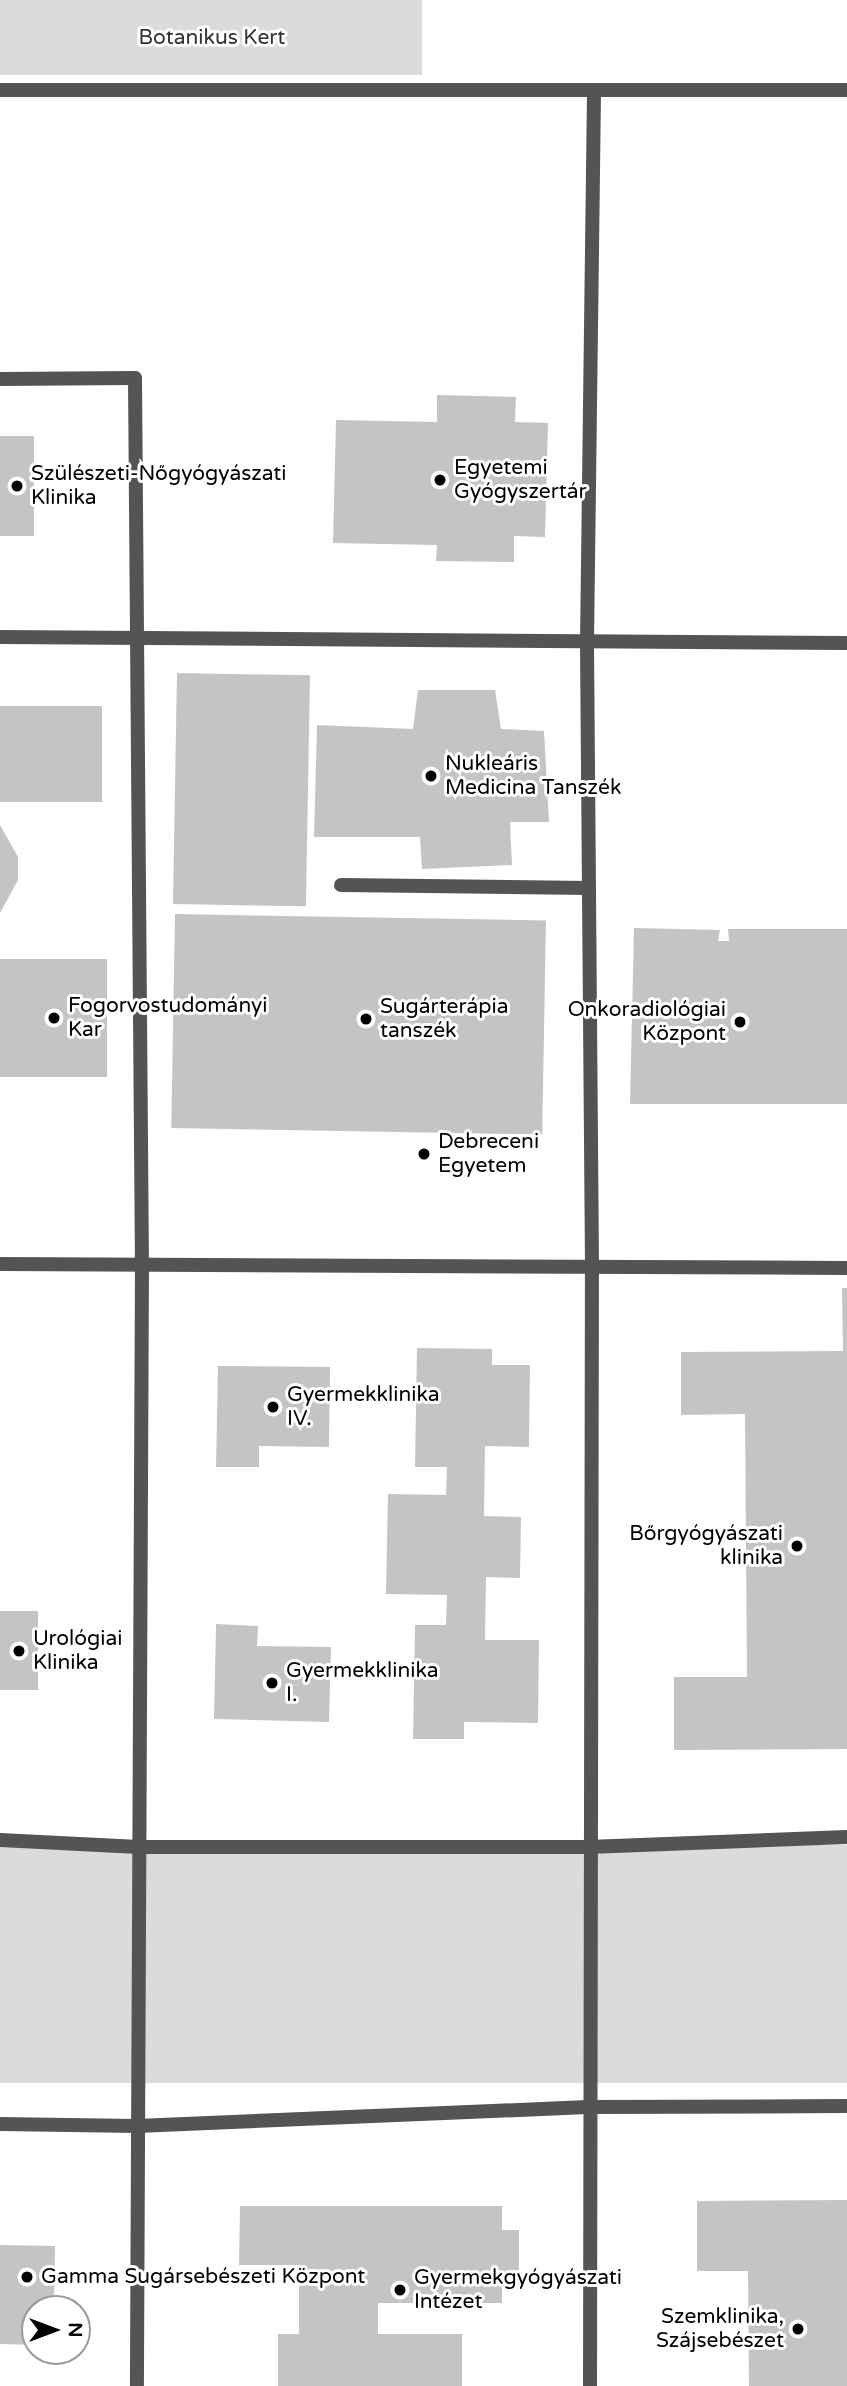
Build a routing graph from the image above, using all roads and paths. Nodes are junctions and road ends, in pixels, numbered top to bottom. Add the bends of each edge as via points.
1 (0, 90) edge
2 (847, 90) edge
3 (594, 92) junction
4 (0, 379) edge
5 (0, 637) edge
6 (139, 638) junction
7 (587, 642) junction
8 (847, 643) edge
9 (341, 885) dead end
10 (589, 888) junction
11 (0, 1264) edge
12 (142, 1265) junction
13 (592, 1266) junction
14 (847, 1268) edge
15 (847, 1837) edge
16 (0, 1840) edge
17 (139, 1847) junction
18 (588, 1847) junction
19 (847, 2106) edge
20 (588, 2107) junction
21 (0, 2124) edge
22 (137, 2126) junction
23 (137, 2386) edge
24 (590, 2386) edge

1 - 3 lane
2 - 3 lane
3 - 7 lane
4 - 6 lane via 135,378
5 - 6 lane
6 - 7 lane
6 - 12 lane
7 - 8 lane
7 - 10 lane
9 - 10 lane
10 - 13 lane
11 - 12 lane
12 - 13 lane
12 - 17 lane
13 - 14 lane
13 - 18 lane
15 - 18 lane
16 - 17 lane
17 - 18 lane
17 - 22 lane
18 - 20 lane
19 - 20 lane
20 - 22 lane
20 - 24 lane
21 - 22 lane
22 - 23 lane

